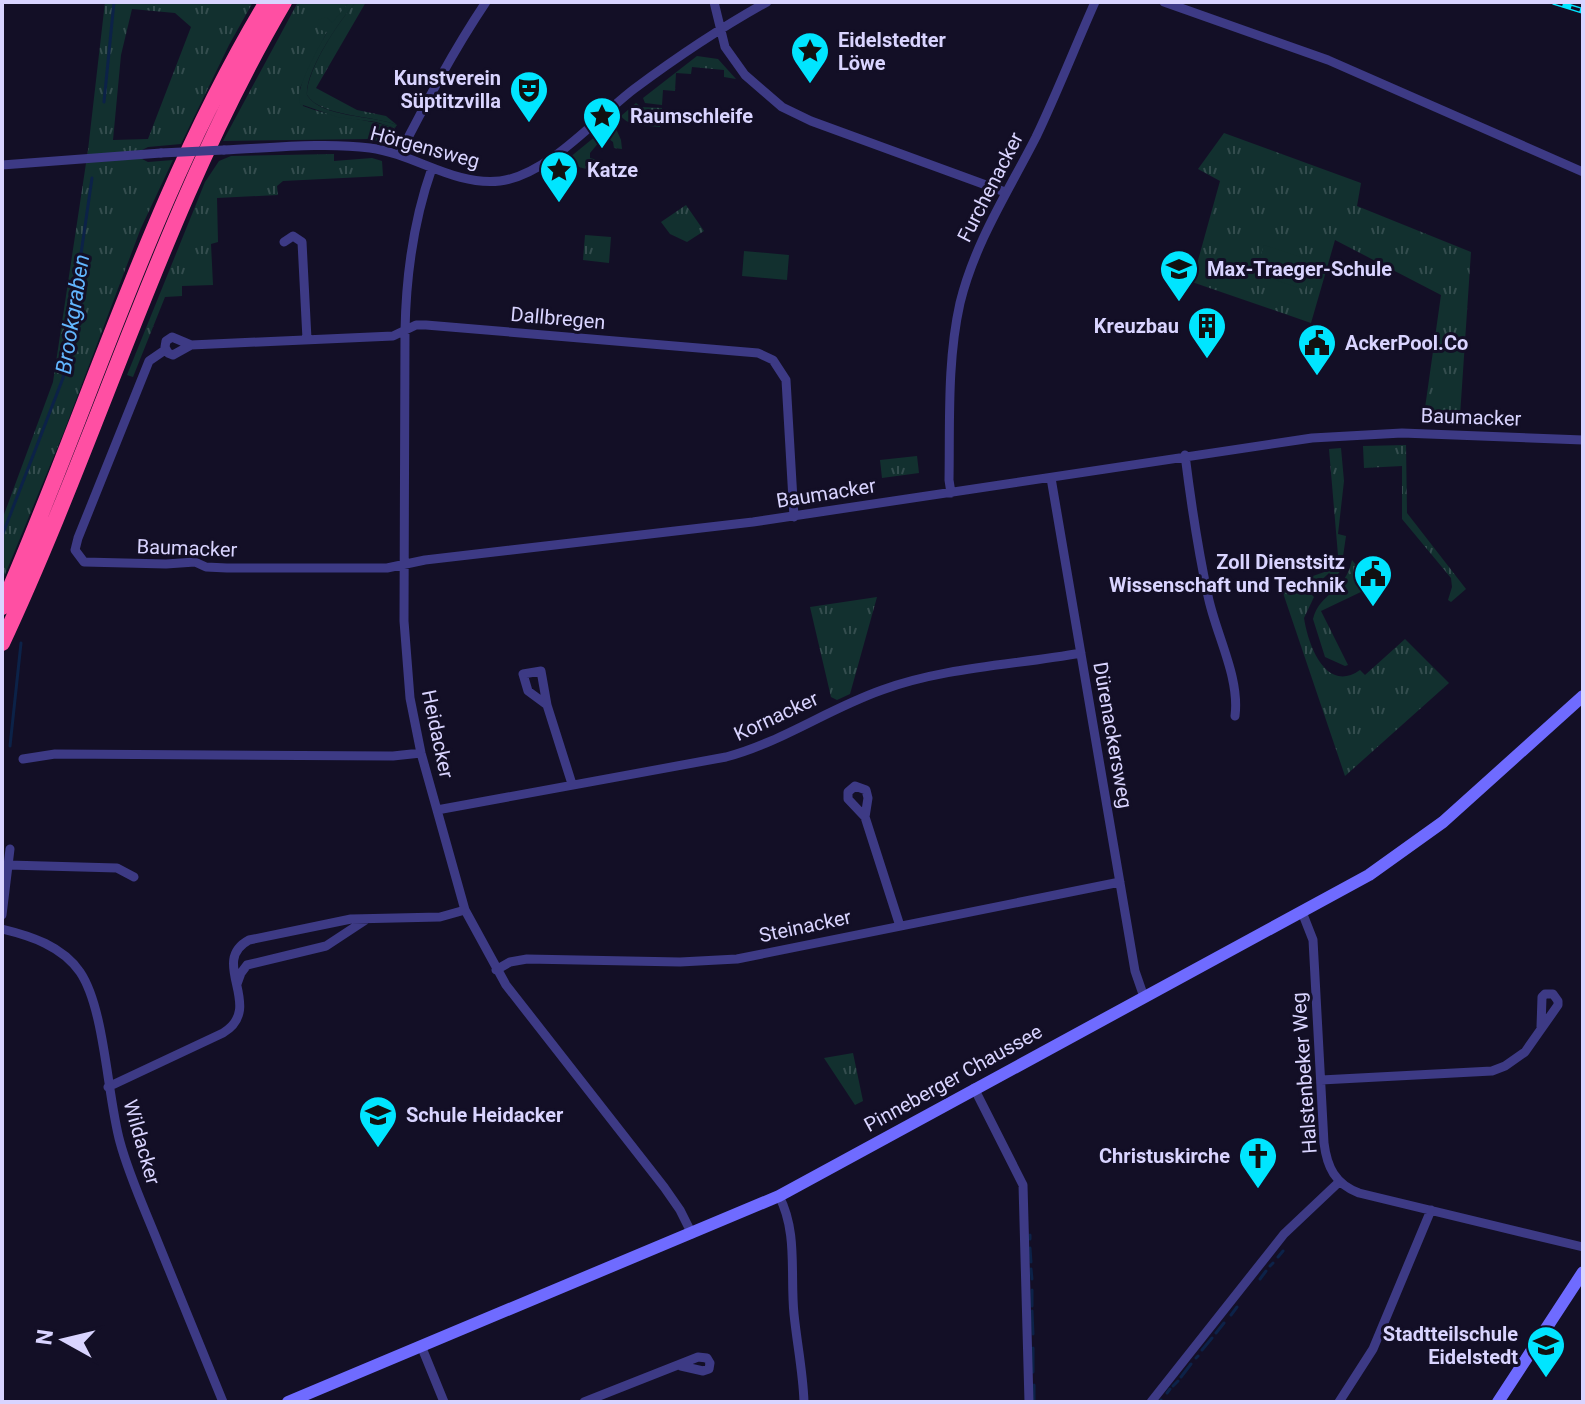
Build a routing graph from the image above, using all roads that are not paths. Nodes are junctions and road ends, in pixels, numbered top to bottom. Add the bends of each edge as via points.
1 (267, 2) edge
2 (284, 2) edge
3 (486, 2) edge
4 (714, 2) edge
5 (767, 2) edge
6 (1095, 2) edge
7 (1164, 2) edge
8 (720, 28) junction
9 (399, 155) junction
10 (2, 165) edge
11 (432, 168) junction
12 (1583, 172) edge
13 (1005, 192) junction
14 (284, 242) dead end
15 (405, 331) junction
16 (307, 339) junction
17 (191, 345) junction
18 (165, 350) junction
19 (1583, 440) edge
20 (1185, 455) junction
21 (1051, 478) junction
22 (951, 493) junction
23 (794, 517) junction
24 (404, 565) junction
25 (2, 607) edge
26 (2, 643) edge
27 (1081, 653) junction
28 (1583, 696) edge
29 (547, 705) dead end
30 (1235, 716) dead end
31 (421, 753) junction
32 (23, 759) dead end
33 (572, 784) junction
34 (437, 810) junction
35 (865, 817) dead end
36 (10, 849) dead end
37 (8, 865) junction
38 (134, 877) dead end
39 (1120, 882) junction
40 (465, 910) junction
41 (1302, 912) junction
42 (2, 915) edge
43 (368, 919) junction
44 (900, 926) junction
45 (2, 929) edge
46 (496, 970) junction
47 (237, 984) junction
48 (1144, 997) junction
49 (1541, 1027) dead end
50 (1321, 1080) junction
51 (108, 1087) junction
52 (974, 1088) junction
53 (1339, 1182) junction
54 (779, 1196) junction
55 (1431, 1210) junction
56 (692, 1234) junction
57 (1583, 1247) edge
58 (1583, 1272) edge
59 (422, 1348) junction
60 (681, 1366) dead end
61 (223, 1402) edge
62 (288, 1402) edge
63 (444, 1402) edge
64 (584, 1402) edge
65 (804, 1402) edge
66 (1029, 1402) edge
67 (1151, 1402) edge
68 (1339, 1402) edge
69 (1498, 1402) edge

1 - 25 highway via 230,66 165,204
2 - 26 highway via 184,199
3 - 9 street
4 - 8 street
5 - 8 street, Hörgensweg
6 - 13 street, Furchenacker via 1036,137
7 - 12 street via 1328,60
8 - 11 street, Hörgensweg via 526,174 483,181
8 - 13 street via 725,47 745,75 782,107
9 - 10 street, Hörgensweg, bridge via 370,148 224,150
9 - 11 street, Hörgensweg
11 - 15 street, Heidacker via 413,246
13 - 22 street, Furchenacker via 976,254 959,309 951,376
14 - 16 street via 293,236 302,242
15 - 16 street, Dallbregen via 393,336
15 - 23 street, Dallbregen via 426,325 758,353 778,365 788,389
15 - 24 street, Heidacker
16 - 17 street, Dallbregen
17 - 18 street, Dallbregen via 176,355
17 - 18 street, Dallbregen via 172,337
18 - 24 street, Baumacker via 149,361 139,383 78,538 77,555 90,563 195,562 216,568
19 - 20 street, Baumacker via 1354,434
20 - 21 street, Baumacker
20 - 30 street via 1208,599 1238,699
21 - 22 street, Baumacker
21 - 27 street, Dürenackersweg
22 - 23 street, Baumacker
23 - 24 street, Baumacker
24 - 31 street, Heidacker via 406,658
27 - 33 street, Kornacker via 916,680 857,699 746,752
27 - 39 street, Dürenackersweg
28 - 41 main road, Pinneberger Chaussee via 1436,827 1369,875
29 - 33 street
31 - 32 street via 55,754
31 - 34 street, Heidacker
33 - 34 street, Kornacker
34 - 40 street, Heidacker
35 - 44 street
36 - 37 street
37 - 38 street via 117,868
37 - 42 street
39 - 44 street, Steinacker
39 - 48 street, Dürenackersweg
40 - 43 street via 440,917
40 - 46 street, Heidacker
41 - 48 main road, Pinneberger Chaussee
41 - 50 street, Halstenbeker Weg via 1313,940
43 - 47 street via 326,946 250,963
43 - 47 street via 249,940 234,957
44 - 46 street, Steinacker via 737,959 527,959
45 - 51 street, Wildacker via 60,951 80,972 96,1015
46 - 56 street, Heidacker via 664,1187
47 - 51 street via 241,1009 231,1028
48 - 52 main road, Pinneberger Chaussee
49 - 50 street via 1525,1052 1492,1071
50 - 53 street, Halstenbeker Weg via 1325,1156
51 - 61 street, Wildacker via 127,1165
52 - 54 main road, Pinneberger Chaussee
52 - 66 street via 1023,1185
53 - 55 street via 1359,1193
53 - 67 street via 1278,1242
54 - 56 main road, Pinneberger Chaussee
54 - 65 street via 791,1234
55 - 57 street
55 - 68 street via 1373,1349
56 - 59 main road, Pinneberger Chaussee
58 - 69 main road
59 - 62 main road, Pinneberger Chaussee
59 - 63 street
60 - 64 street

